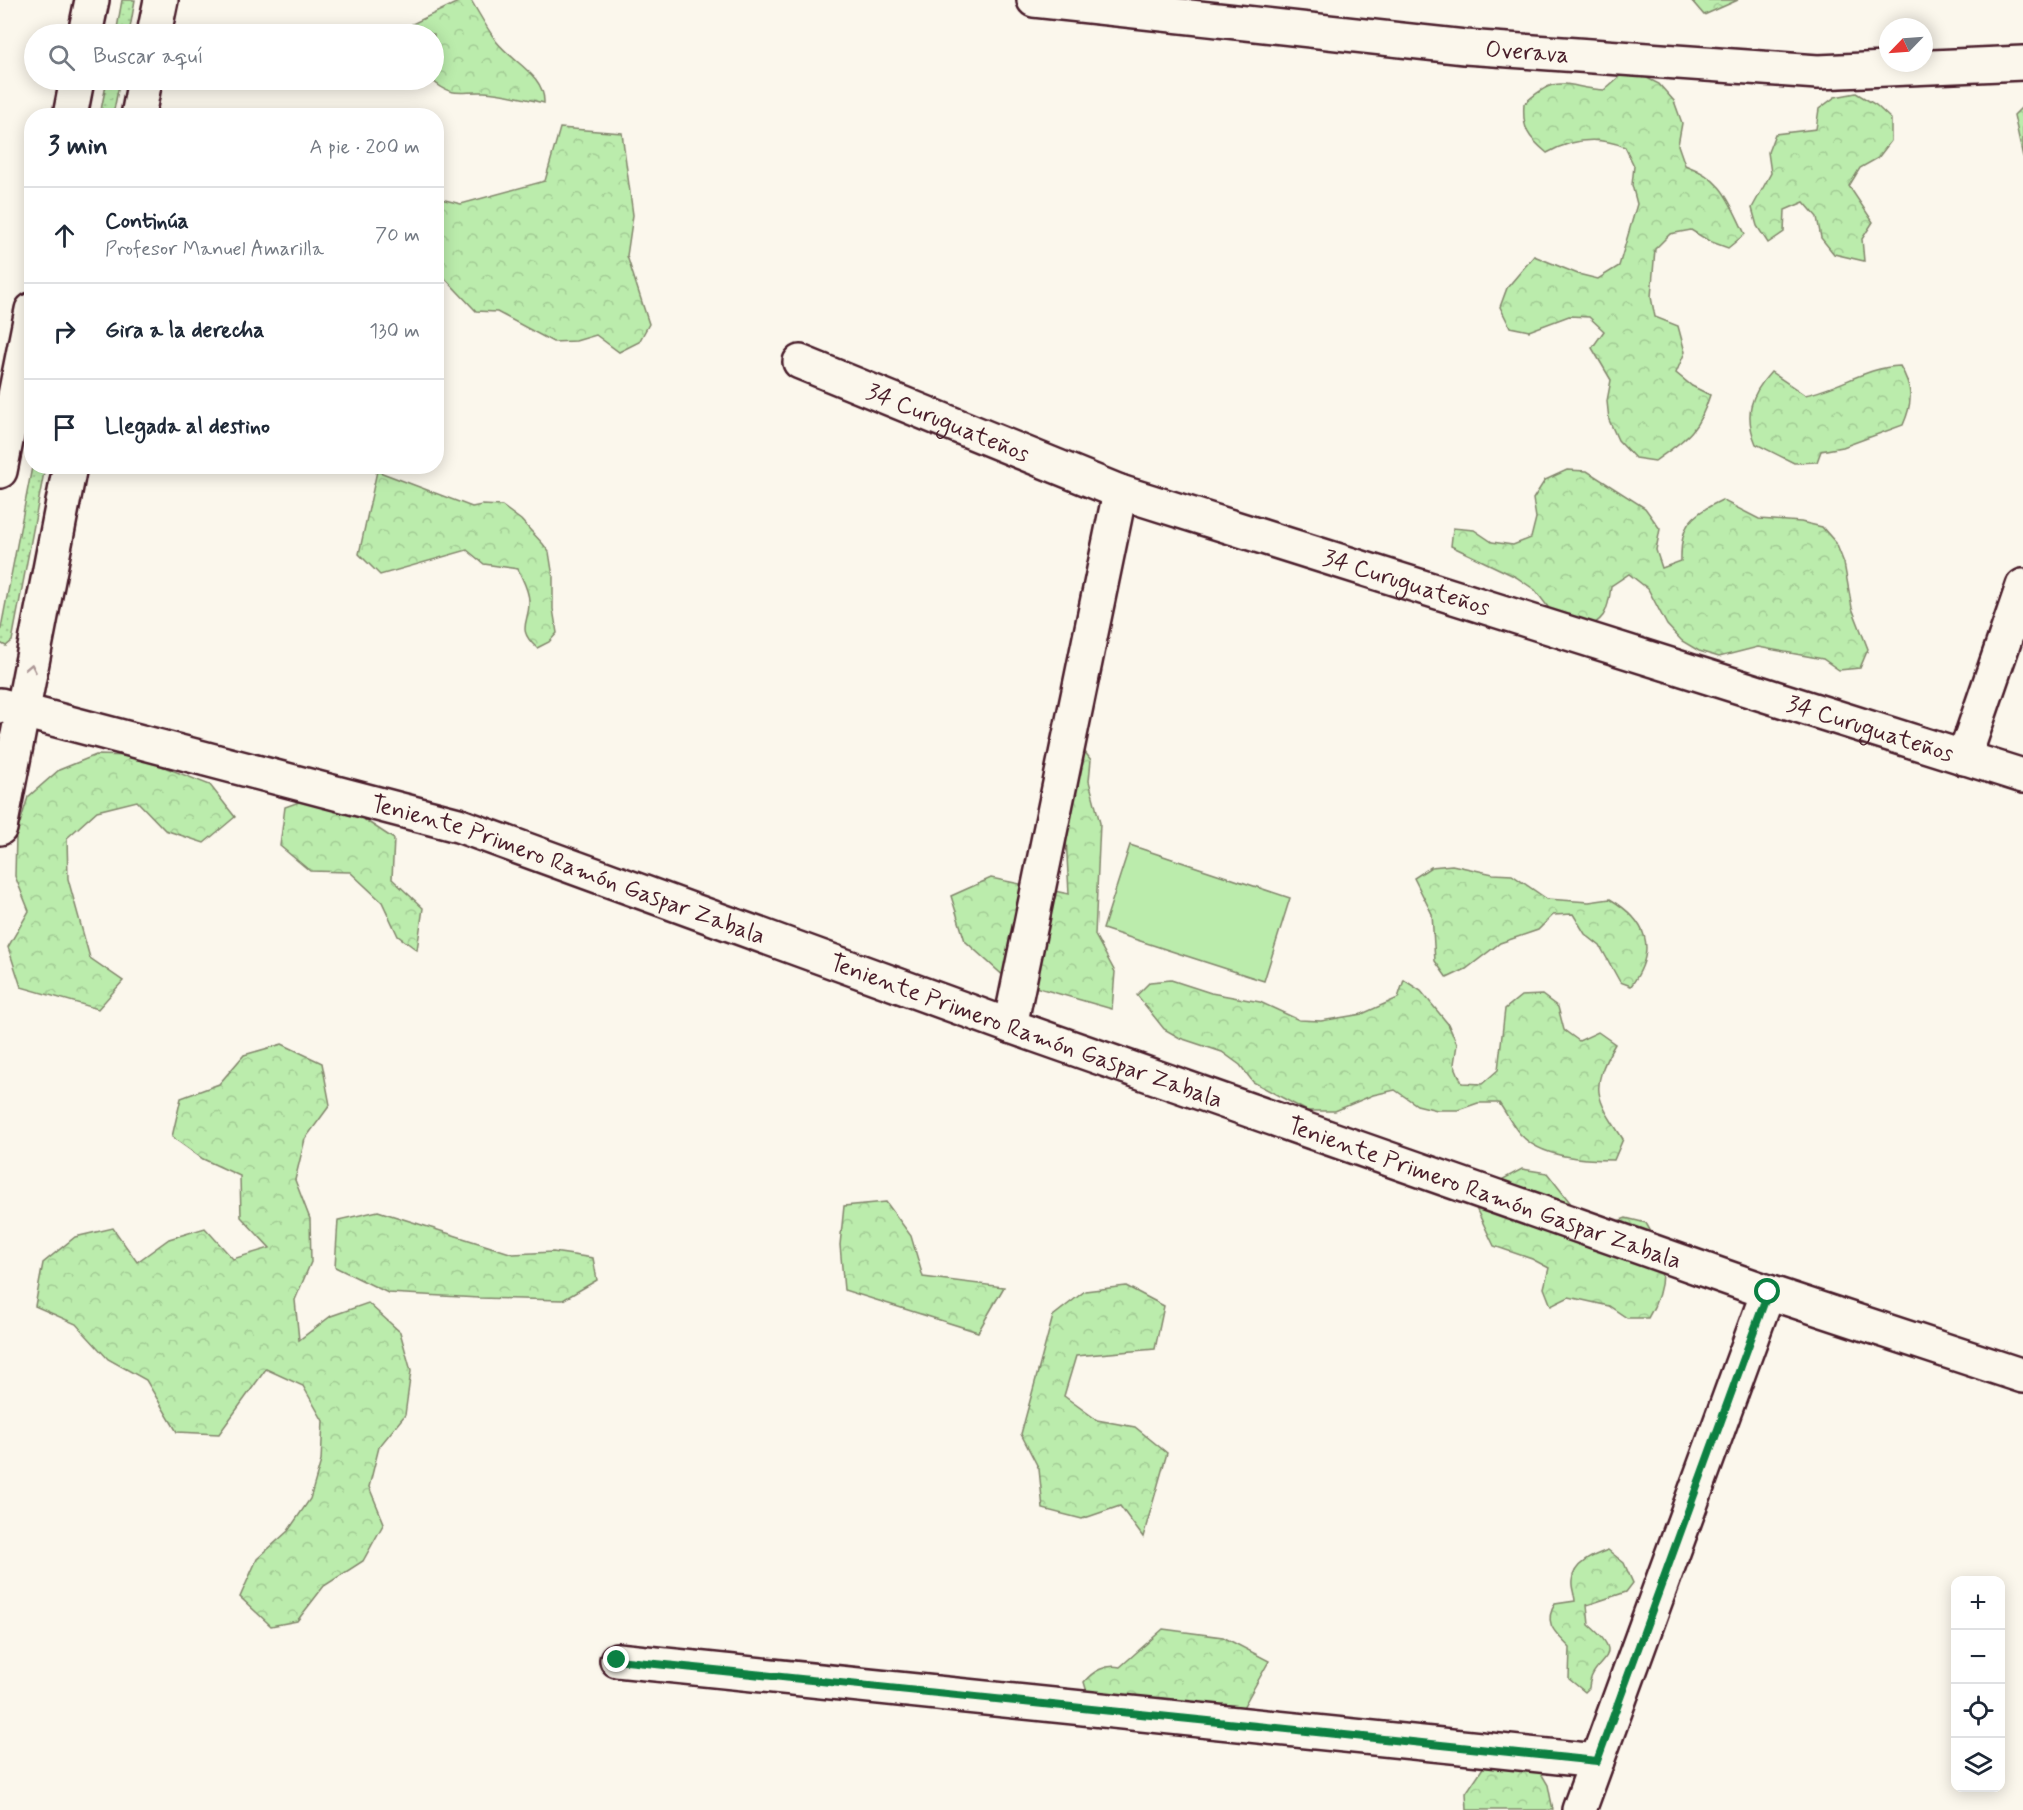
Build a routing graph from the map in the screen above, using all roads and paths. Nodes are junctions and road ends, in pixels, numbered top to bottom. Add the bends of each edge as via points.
1 (92, 0) edge
2 (161, 0) edge
3 (1034, 0) edge
4 (1082, 4) edge
5 (87, 24) edge
6 (156, 24) edge
7 (2023, 63) edge
8 (74, 90) edge
9 (143, 90) edge
10 (71, 108) edge
11 (140, 108) edge
12 (24, 350) edge
13 (800, 362) dead end
14 (0, 471) edge
15 (68, 474) edge
16 (1120, 492) junction
17 (2023, 586) edge
18 (12, 707) edge
19 (1964, 758) junction
20 (2023, 776) edge
21 (0, 828) edge
22 (1010, 1026) junction
23 (1768, 1292) junction
24 (2023, 1376) edge
25 (617, 1660) dead end
26 (1597, 1761) junction
27 (1579, 1810) edge

1 - 5 street
2 - 6 street
3 - 4 street, Overava
4 - 7 street, Overava via 1465,47 1818,72
8 - 10 street
9 - 11 street
12 - 14 street
13 - 16 street, 34 Curuguateños
18 -> 15 street
16 - 19 street, 34 Curuguateños
16 - 22 street
17 - 19 street
18 - 21 street
18 - 22 street, Teniente Primero Ramón Gaspar Zabala via 458,825
19 - 20 street, 34 Curuguateños
22 - 23 street, Teniente Primero Ramón Gaspar Zabala
23 - 24 street, Teniente Primero Ramón Gaspar Zabala
23 - 26 street
25 - 26 street
26 - 27 street

